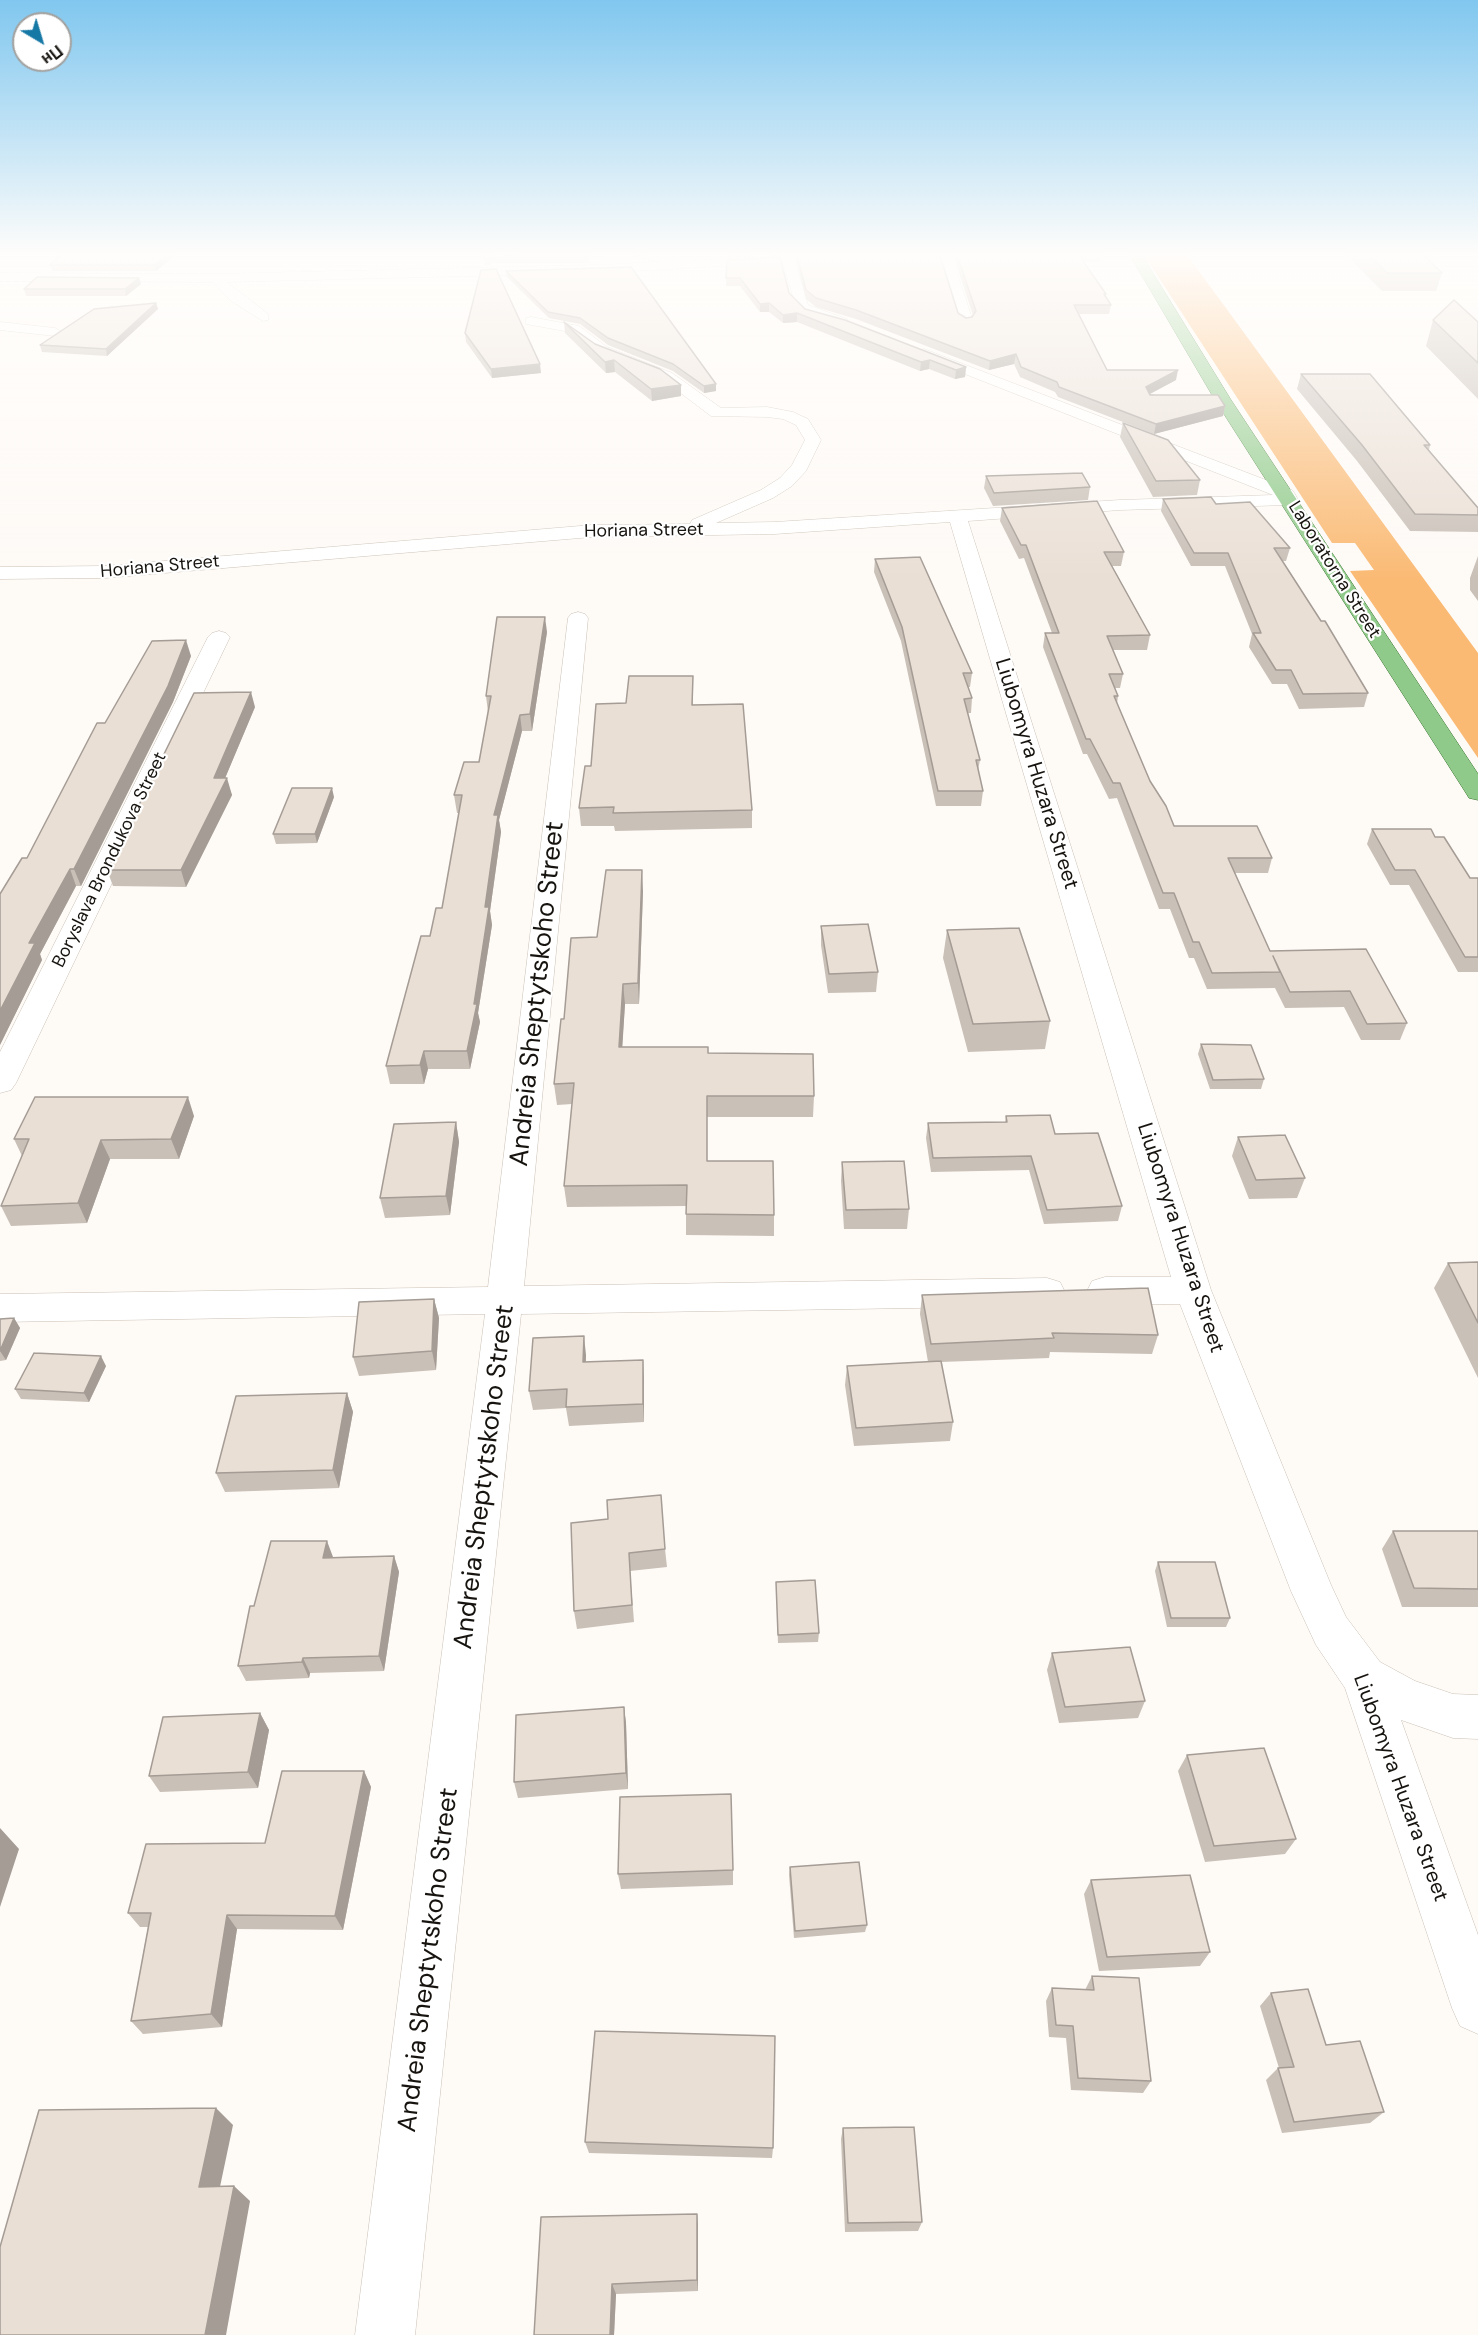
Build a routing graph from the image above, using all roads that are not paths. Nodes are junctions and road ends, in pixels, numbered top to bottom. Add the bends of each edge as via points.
1 (629, 361) edge
2 (944, 361) edge
3 (1200, 361) edge
4 (1288, 497) junction
5 (957, 516) junction
6 (684, 530) junction
7 (0, 573) edge
8 (578, 618) dead end
9 (219, 637) dead end
10 (1478, 794) edge
11 (0, 1083) edge
12 (1193, 1290) junction
13 (506, 1299) junction
14 (0, 1308) edge
15 (1364, 1677) junction
16 (1478, 1717) edge
17 (1478, 2008) edge
18 (385, 2335) edge

1 - 6 street via 667,376 717,413 767,412 787,416 802,422 813,440 800,467 786,482
2 - 4 street
3 - 4 main road, Laboratorna Street
4 - 5 street, Horiana Street
4 - 10 main road, Laboratorna Street
5 - 6 street, Horiana Street
5 - 12 street, Liubomyra Huzara Street
6 - 7 street, Horiana Street via 592,531 105,572
8 - 13 street, Andreia Sheptytskoho Street
9 - 11 street, Boryslava Brondukova Street
12 - 13 street
12 - 15 street, Liubomyra Huzara Street via 1312,1591 1331,1632
13 - 14 street
13 - 18 street, Andreia Sheptytskoho Street
15 - 16 street via 1404,1699 1453,1716
15 - 17 street, Liubomyra Huzara Street

